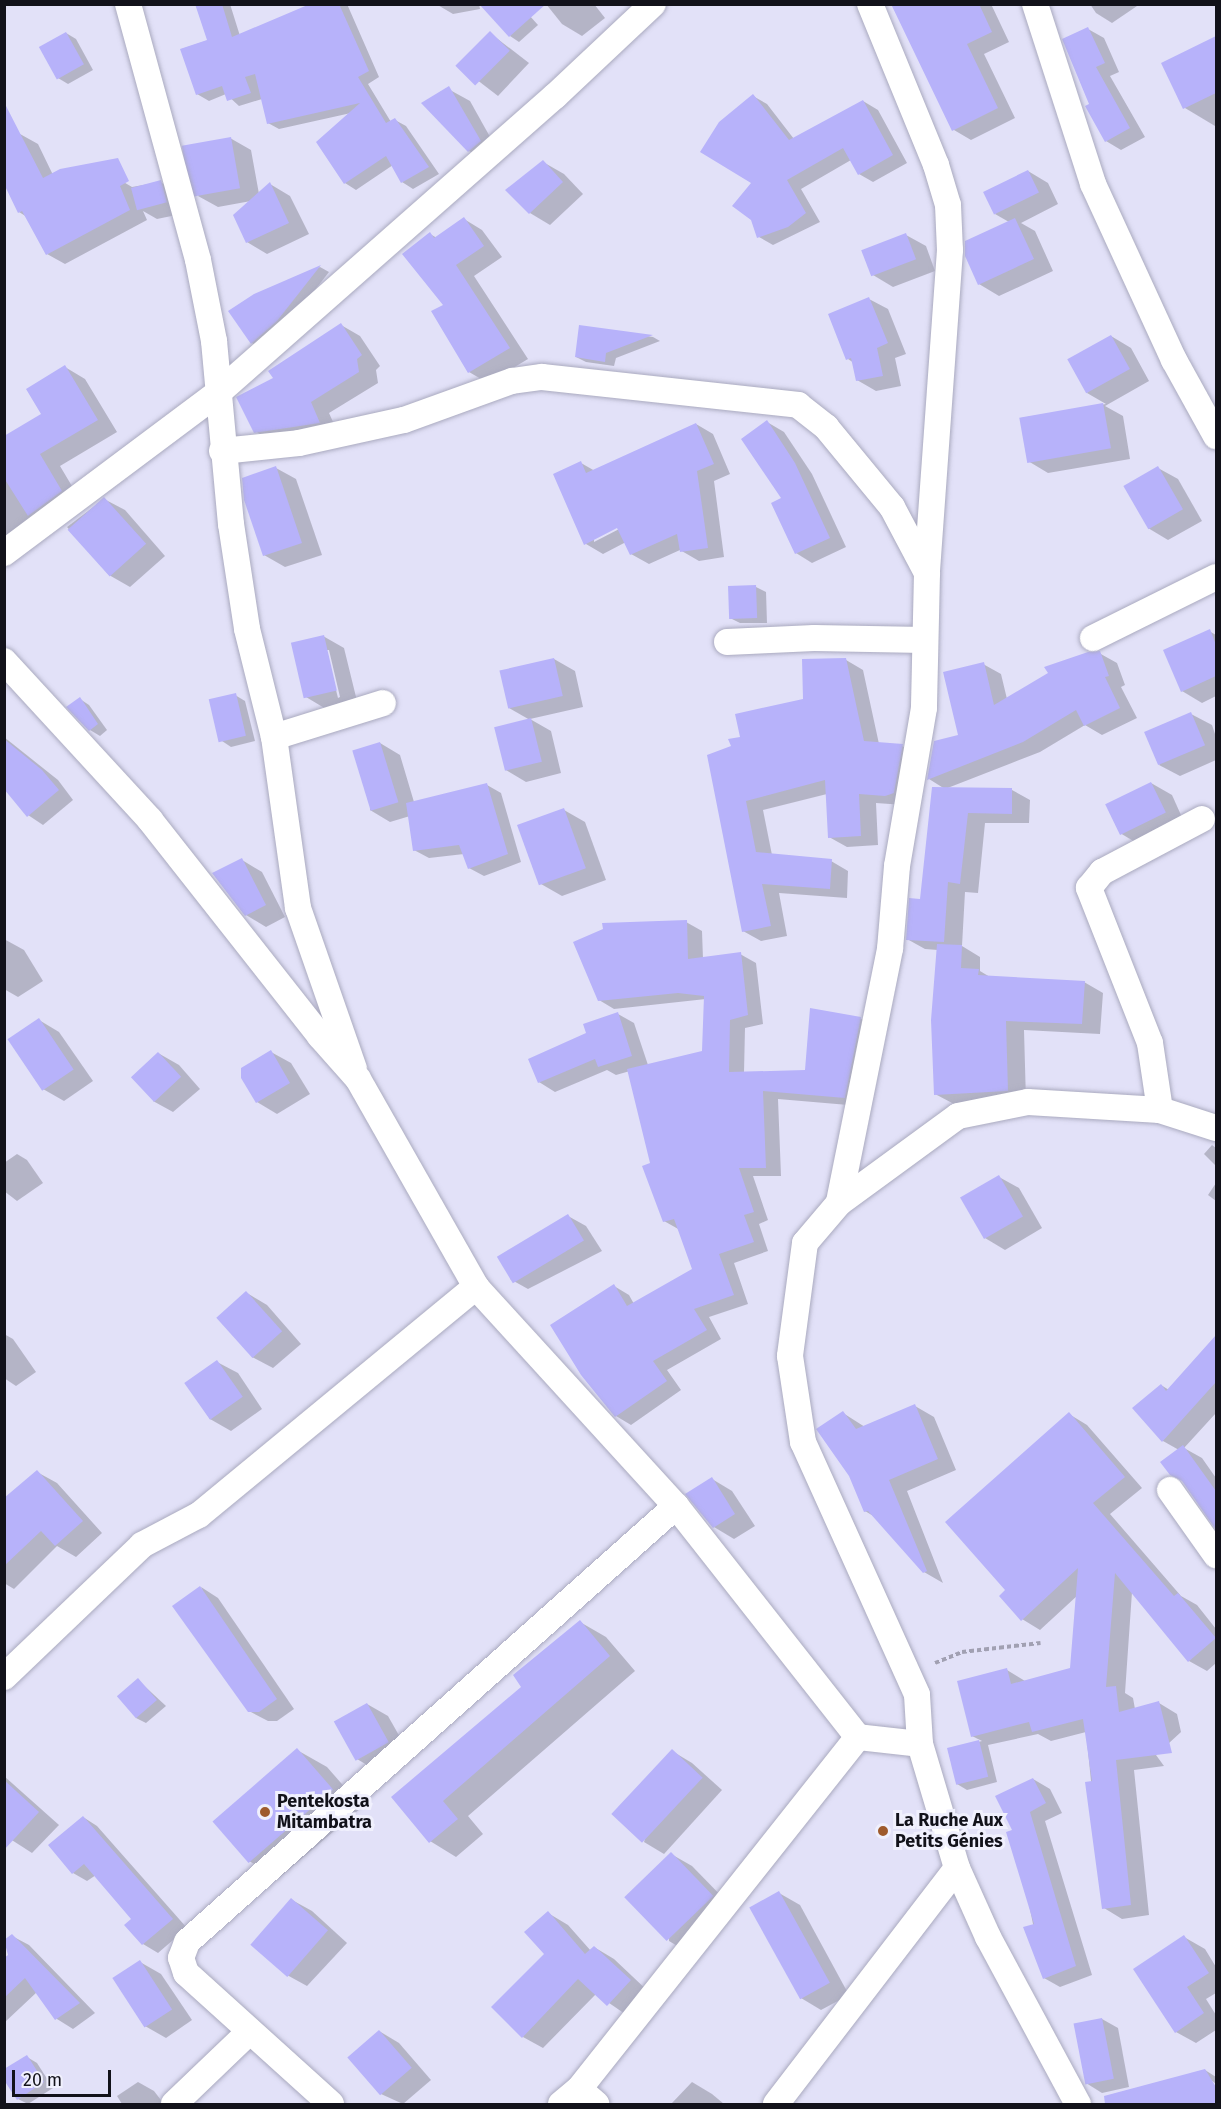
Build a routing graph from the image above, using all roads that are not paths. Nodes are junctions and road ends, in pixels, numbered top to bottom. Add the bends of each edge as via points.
1 (128, 4) edge
2 (653, 4) edge
3 (870, 4) edge
4 (1035, 4) edge
5 (218, 393) junction
6 (1216, 436) edge
7 (222, 451) junction
8 (4, 553) edge
9 (927, 573) junction
10 (1216, 577) edge
11 (1093, 638) dead end
12 (925, 640) junction
13 (727, 642) dead end
14 (4, 661) edge
15 (382, 704) dead end
16 (274, 738) junction
17 (1203, 819) dead end
18 (358, 1079) junction
19 (1160, 1110) junction
20 (1216, 1128) edge
21 (839, 1203) junction
22 (476, 1287) junction
23 (1170, 1490) dead end
24 (676, 1506) junction
25 (1216, 1555) edge
26 (4, 1677) edge
27 (858, 1737) junction
28 (920, 1744) junction
29 (957, 1868) junction
30 (250, 2031) junction
31 (579, 2099) edge
32 (174, 2104) edge
33 (331, 2104) edge
34 (776, 2104) edge
35 (1078, 2104) edge

1 - 5 street via 198,260 214,341
2 - 5 street via 555,96
3 - 9 street via 936,165 948,205 950,249
4 - 6 street via 1093,184 1174,360
5 - 7 street
5 - 8 street
7 - 9 street via 299,443 404,420 512,381 542,377 798,405 826,427 892,507
7 - 16 street via 247,629
9 - 12 street
10 - 11 street
12 - 13 street via 813,638
12 - 21 street via 924,708 897,866 890,949
14 - 18 street via 150,820
15 - 16 street
16 - 18 street via 298,908
17 - 19 street via 1102,873 1089,888 1150,1043
18 - 22 street
19 - 20 street
19 - 21 street via 1028,1102 958,1116
21 - 28 street via 806,1243 790,1356 803,1442 910,1673 917,1695
22 - 24 street
22 - 26 street via 199,1515 142,1545
23 - 25 street
24 - 27 street
24 - 30 street via 186,1942 181,1958 186,1973
27 - 28 street
27 - 31 street
28 - 29 street
29 - 34 street
29 - 35 street via 988,1937
30 - 32 street
30 - 33 street

